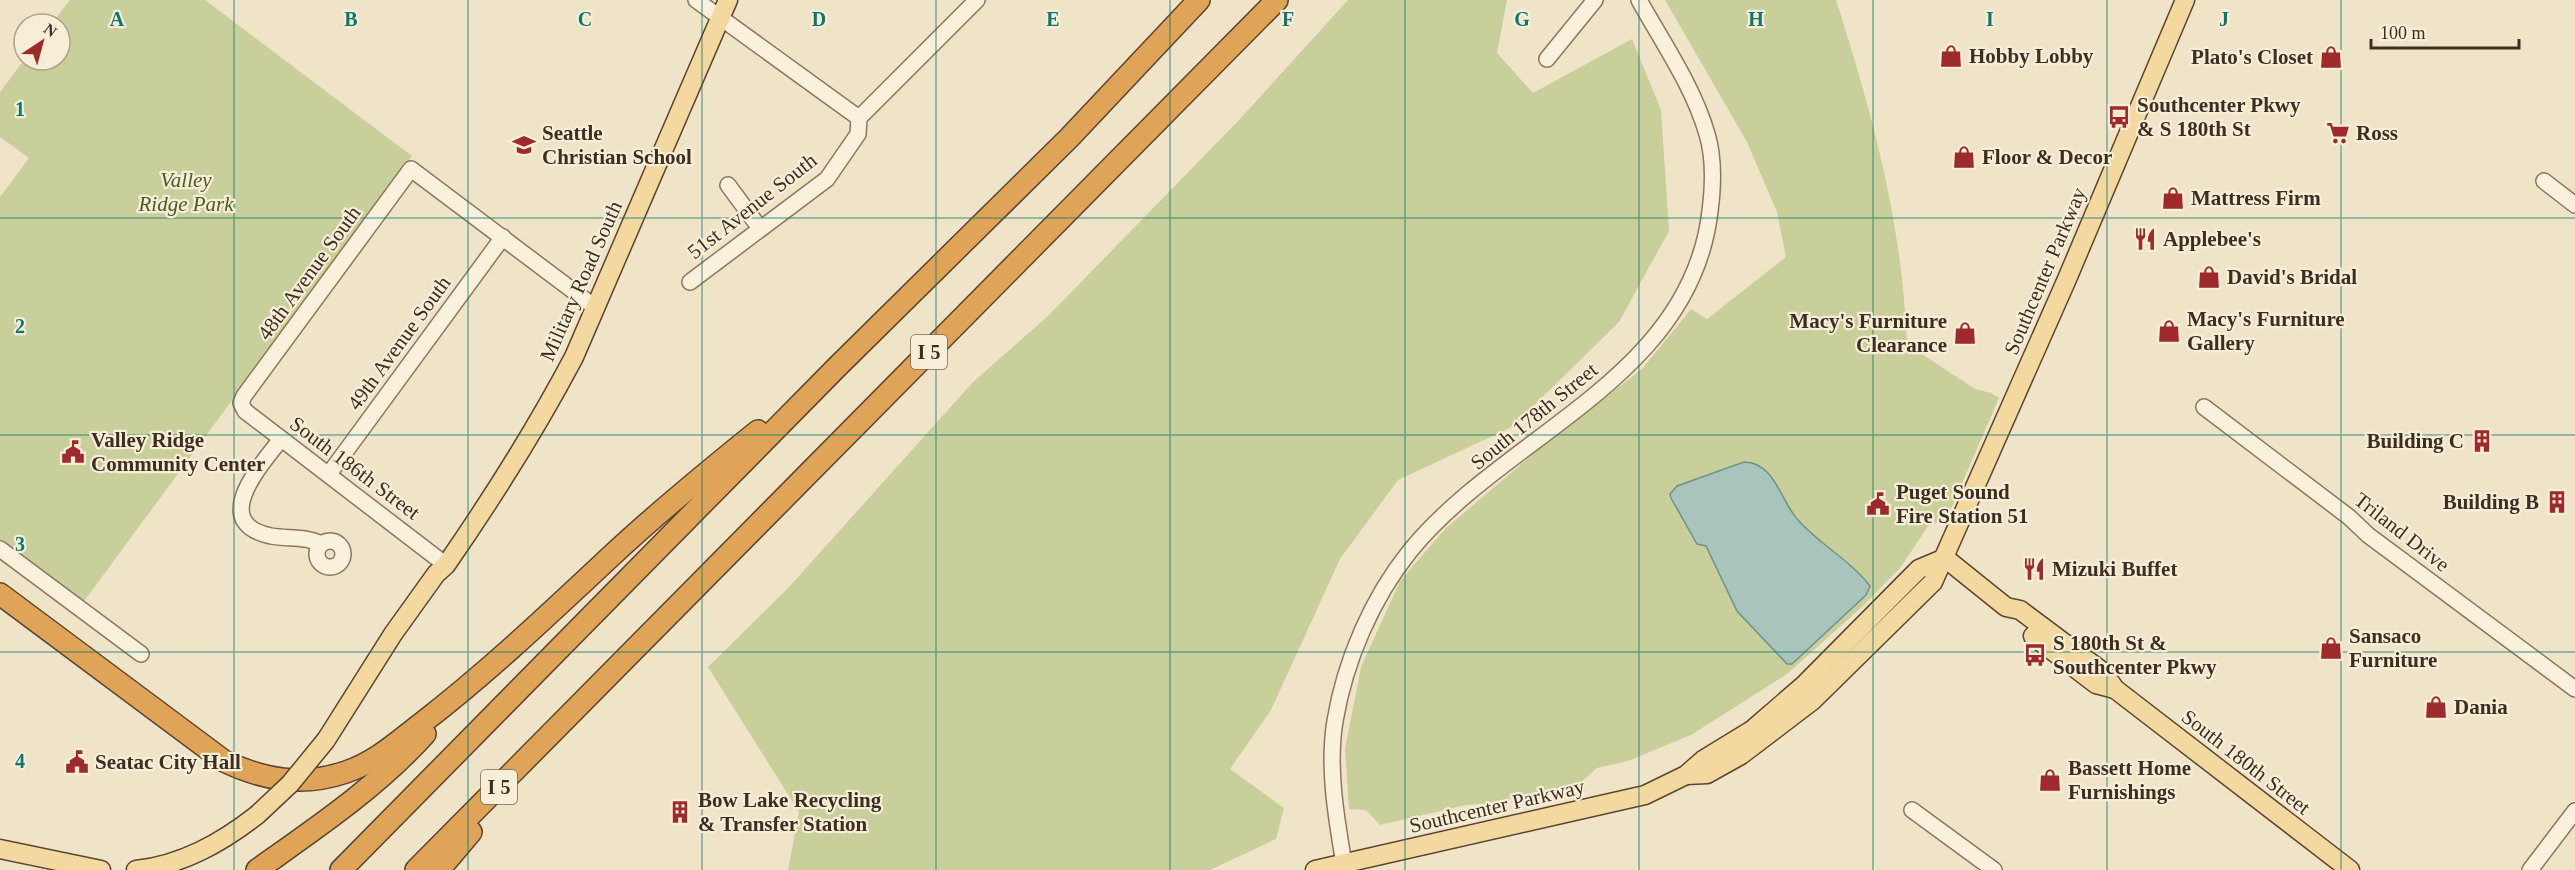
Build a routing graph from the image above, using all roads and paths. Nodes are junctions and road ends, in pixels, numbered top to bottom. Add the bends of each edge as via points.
1 (696, 0) edge
2 (728, 0) edge
3 (977, 0) edge
4 (1199, 0) edge
5 (1277, 0) edge
6 (1595, 0) edge
7 (1639, 0) edge
8 (2185, 0) edge
9 (721, 18) junction
10 (1547, 59) dead end
11 (859, 118) junction
12 (2544, 181) dead end
13 (728, 185) dead end
14 (2575, 205) edge
15 (759, 227) junction
16 (503, 237) junction
17 (690, 282) dead end
18 (596, 308) junction
19 (838, 366) junction
20 (241, 403) joint
21 (2204, 407) dead end
22 (281, 438) junction
23 (329, 474) junction
24 (321, 544) dead end
25 (0, 549) edge
26 (1945, 558) junction
27 (446, 565) junction
28 (0, 594) edge
29 (141, 654) dead end
30 (466, 689) junction
31 (2575, 689) edge
32 (581, 704) junction
33 (1912, 810) dead end
34 (2575, 811) edge
35 (0, 849) edge
36 (1344, 867) edge
37 (101, 870) edge
38 (136, 870) edge
39 (257, 870) edge
40 (341, 870) edge
41 (416, 870) edge
42 (439, 870) edge
43 (1315, 870) edge
44 (1994, 870) edge
45 (2350, 870) edge
46 (2530, 870) edge

1 - 9 street
2 - 9 main road, Military Road South
3 - 11 street, 51st Avenue South
4 - 19 highway, I 5 via 1069,138
5 - 32 highway, I 5
6 - 10 street
7 - 36 street, South 178th Street via 1690,91 1708,136 1712,192 1708,233 1692,283 1666,325 1630,365 1452,508 1410,551 1377,600 1353,655 1335,722 1333,785
8 - 26 main road, Southcenter Parkway
9 - 11 street
9 - 18 main road, Military Road South
11 - 15 street, 51st Avenue South via 858,134 827,179
12 - 14 street
13 - 15 street
15 - 17 street, 51st Avenue South
16 - 18 street
16 - 20 street, 48th Avenue South via 411,169
16 - 23 street, 49th Avenue South
18 - 27 main road, Military Road South via 523,451
19 - 30 highway via 701,477
19 - 40 highway, I 5
20 - 22 street, South 186th Street via 245,411
21 - 31 street, Triland Drive
22 - 23 street, South 186th Street
22 - 24 street via 243,495 242,515 253,529 269,535 313,539
23 - 27 street, South 186th Street
25 - 29 street
26 - 36 main road, Southcenter Parkway via 1933,582 1812,701 1741,755 1707,774 1686,775 1645,795
26 - 45 main road, South 180th Street via 2006,607 2012,620 2096,684 2115,689
27 - 38 main road, Military Road South, bridge via 444,577 425,605 381,657 326,740 290,784 224,840 179,861
28 - 30 highway via 224,760 251,774 273,779 306,782 373,761
30 - 39 highway via 387,774
32 - 41 highway, I 5
32 - 42 highway
33 - 44 street
34 - 46 street
35 - 37 main road
36 - 43 main road, Southcenter Parkway

